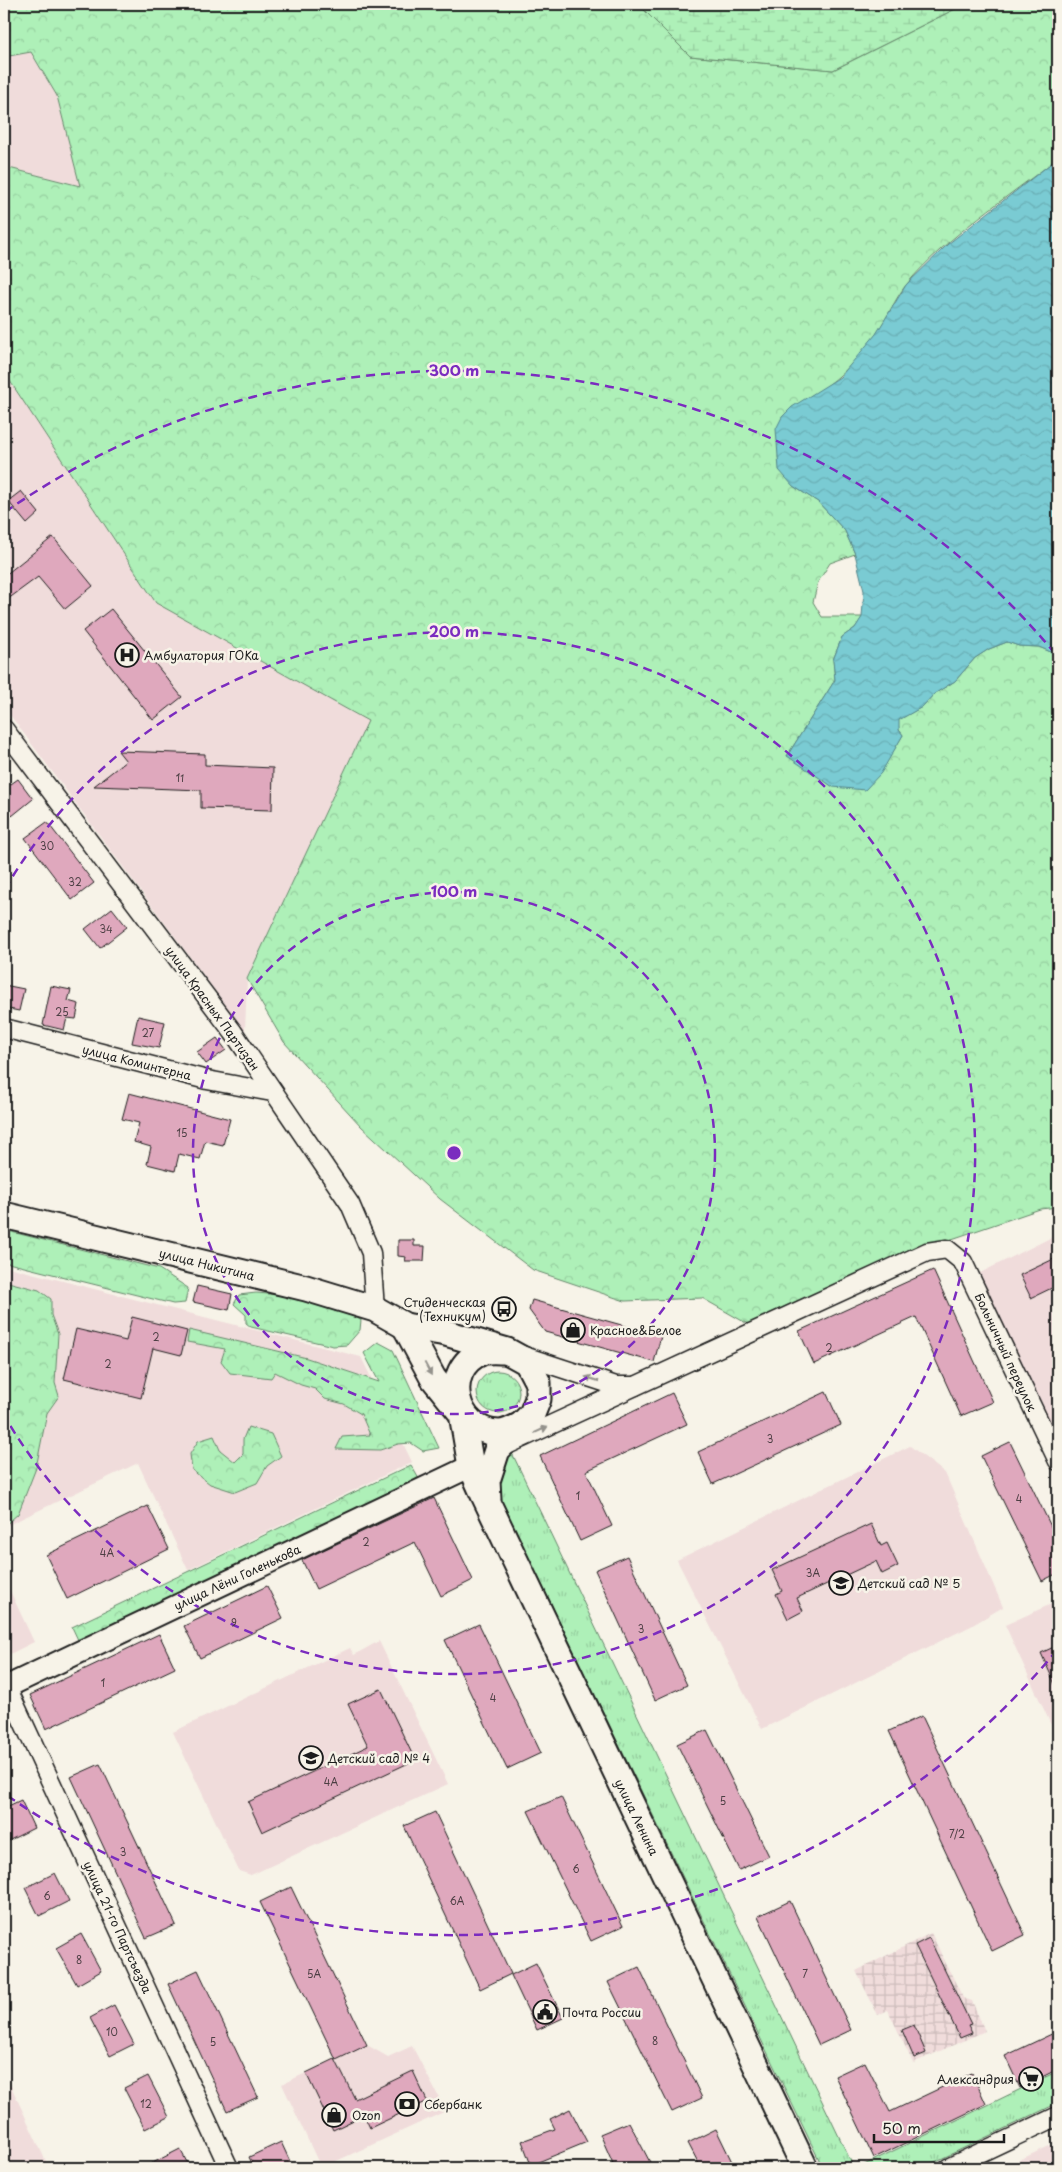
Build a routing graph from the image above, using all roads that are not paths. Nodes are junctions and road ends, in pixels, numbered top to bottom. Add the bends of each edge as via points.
1 (4, 729) edge
2 (4, 1028) edge
3 (272, 1092) junction
4 (4, 1215) edge
5 (375, 1309) junction
6 (405, 1326) junction
7 (507, 1351) junction
8 (640, 1385) junction
9 (462, 1414) junction
10 (521, 1426) junction
11 (497, 1450) junction
12 (1058, 1461) edge
13 (471, 1466) junction
14 (488, 1504) junction
15 (5, 1687) edge
16 (1058, 2116) edge
17 (228, 2168) edge
18 (805, 2168) edge
19 (948, 2168) edge

1 - 3 street, улица Красных Партизан via 233,1032
2 - 3 street, улица Коминтерна via 207,1080
3 - 5 street, улица Красных Партизан via 350,1204 371,1253
4 - 5 main road, улица Никитина via 306,1288
5 - 6 main road, улица Никитина
6 - 7 main road via 446,1333
6 -> 9 main road via 433,1378
8 -> 7 street via 616,1386
7 - 9 main road via 482,1352 463,1367 455,1390
7 - 10 main road via 527,1362 538,1383 538,1399 532,1414
11 -> 8 street
8 - 12 street, Больничный переулок via 927,1252 947,1249 963,1262
9 - 10 main road via 478,1428 500,1433
9 - 13 main road, улица Ленина
10 - 11 main road
11 - 13 street
11 - 14 main road via 487,1482
13 - 14 main road, улица Ленина
13 - 15 street, улица Лёни Голенькова
14 - 18 main road, улица Ленина
15 - 17 street, улица 21-го Партсъезда
16 - 19 street

